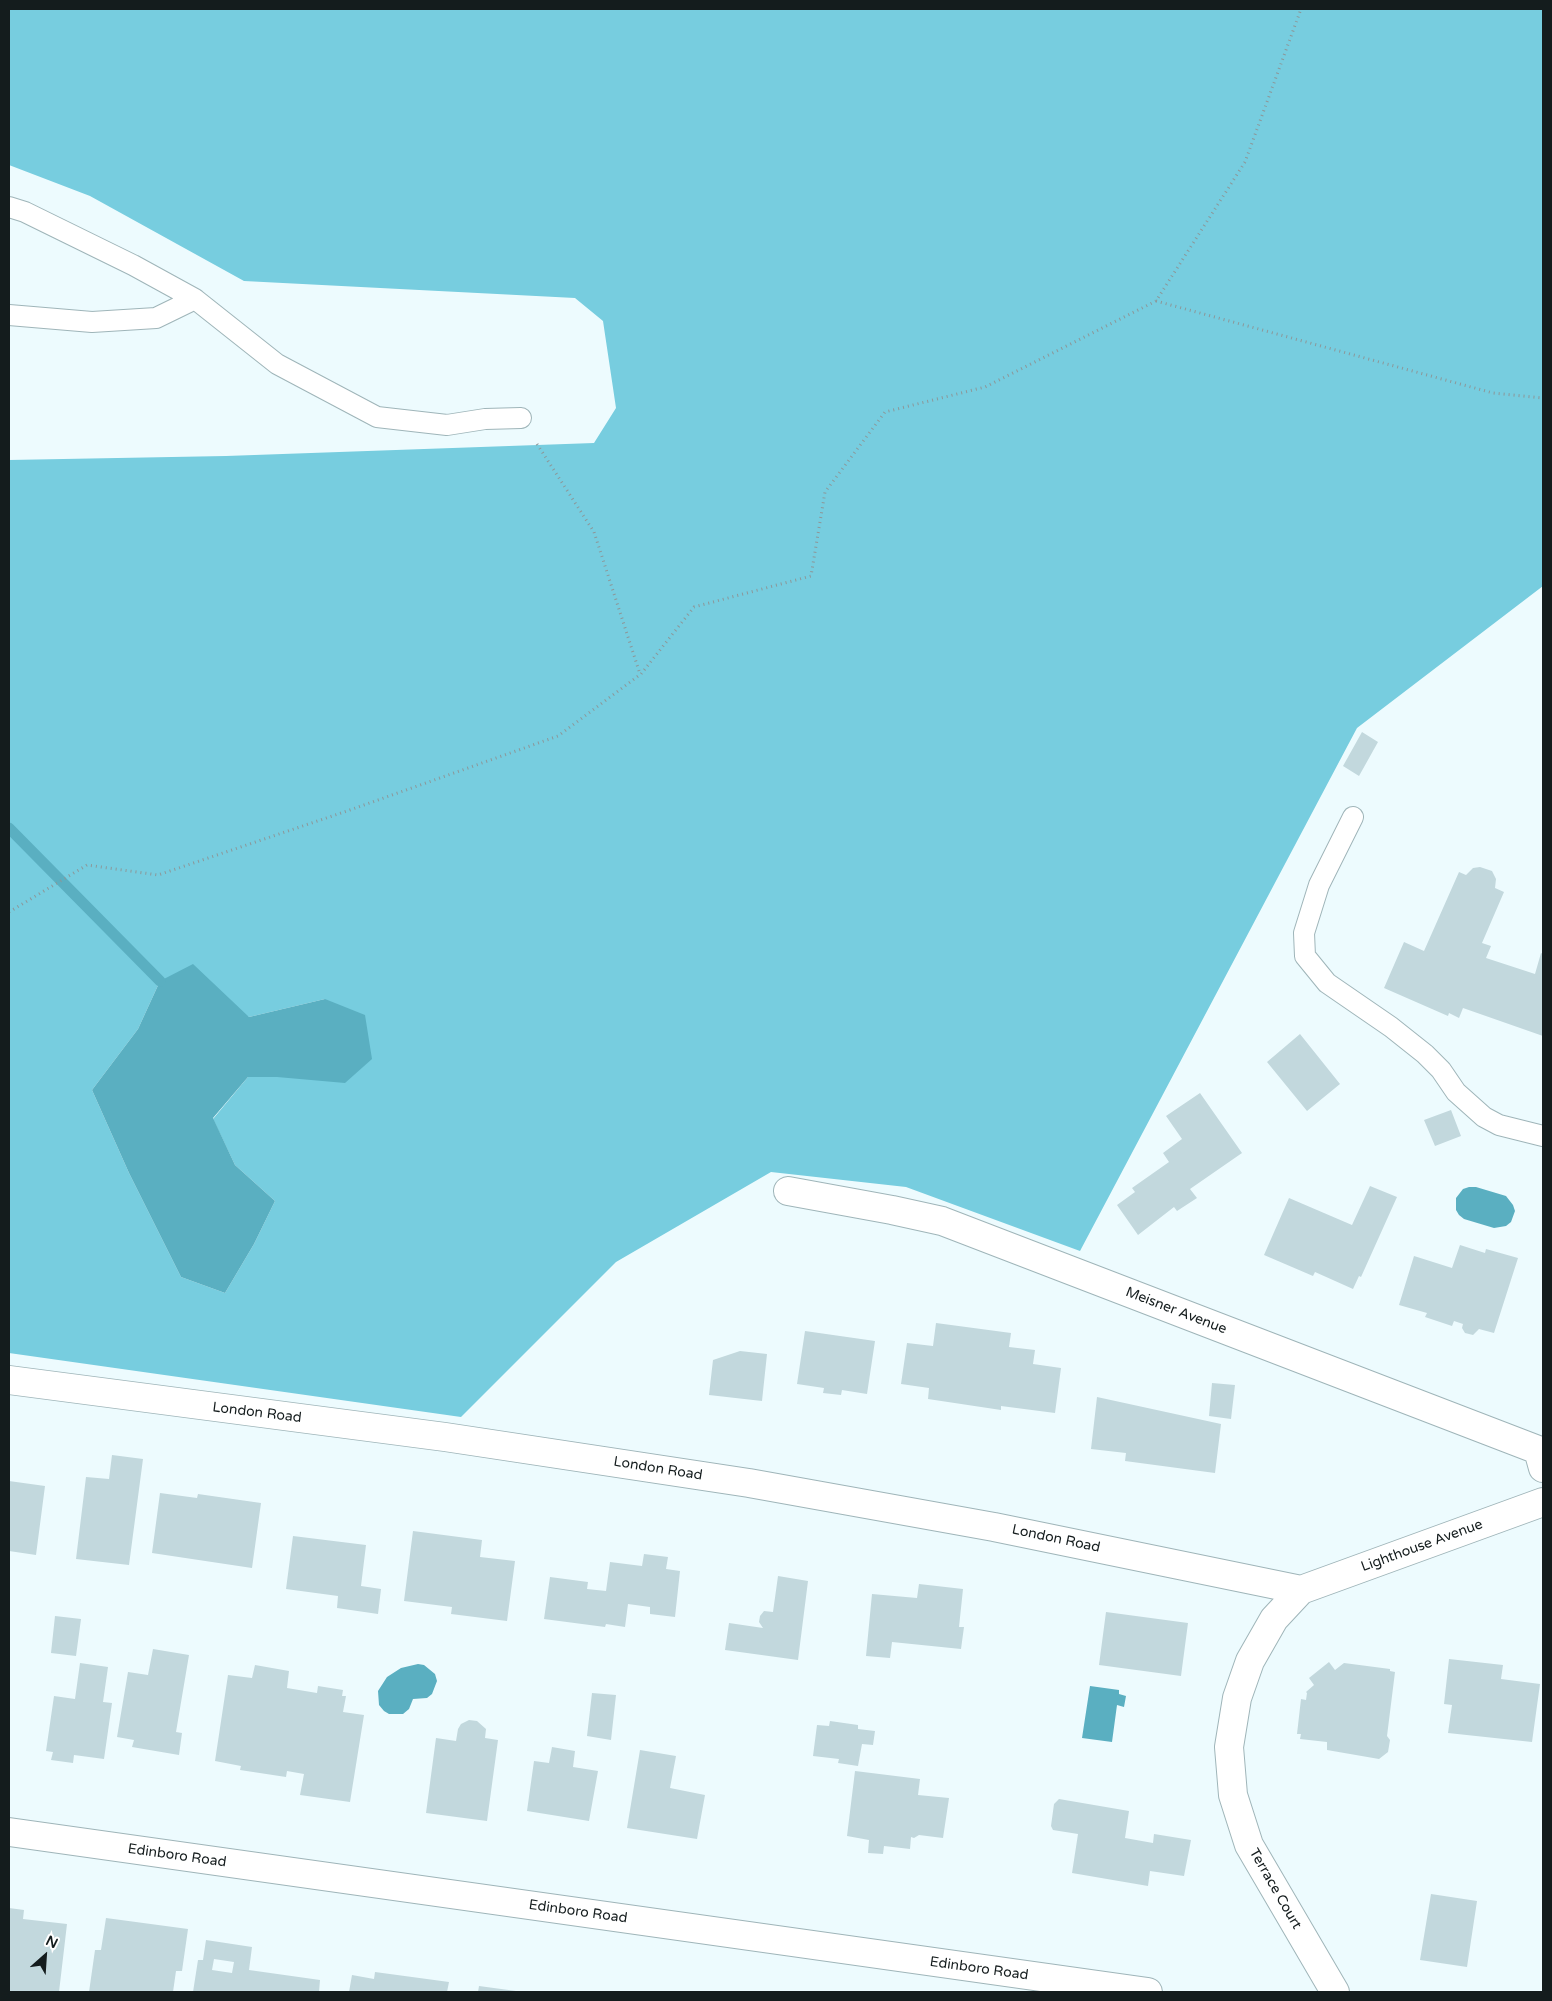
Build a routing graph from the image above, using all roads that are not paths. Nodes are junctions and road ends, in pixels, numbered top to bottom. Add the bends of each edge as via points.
1 (9, 207) edge
2 (195, 299) junction
3 (9, 315) edge
4 (521, 418) road end
5 (1353, 817) dead end
6 (1543, 1136) edge
7 (788, 1191) dead end
8 (9, 1380) edge
9 (1542, 1450) edge
10 (1543, 1502) edge
11 (1301, 1590) junction
12 (9, 1832) edge
13 (1148, 1992) edge
14 (1335, 1992) edge

1 - 2 lane via 133,265
2 - 3 lane via 156,318 92,322
2 - 4 lane via 277,364 377,417 447,425
5 - 6 lane via 1319,884 1304,933 1305,956 1328,983 1424,1054 1441,1070 1456,1092 1484,1117 1499,1125
7 - 9 street, Meisner Avenue via 942,1221
8 - 11 street, London Road via 445,1437 749,1483 994,1527
10 - 11 street, Lighthouse Avenue
11 - 14 street, Terrace Court via 1274,1619 1250,1661 1237,1698 1229,1747 1232,1786 1249,1845
12 - 13 street, Edinboro Road

